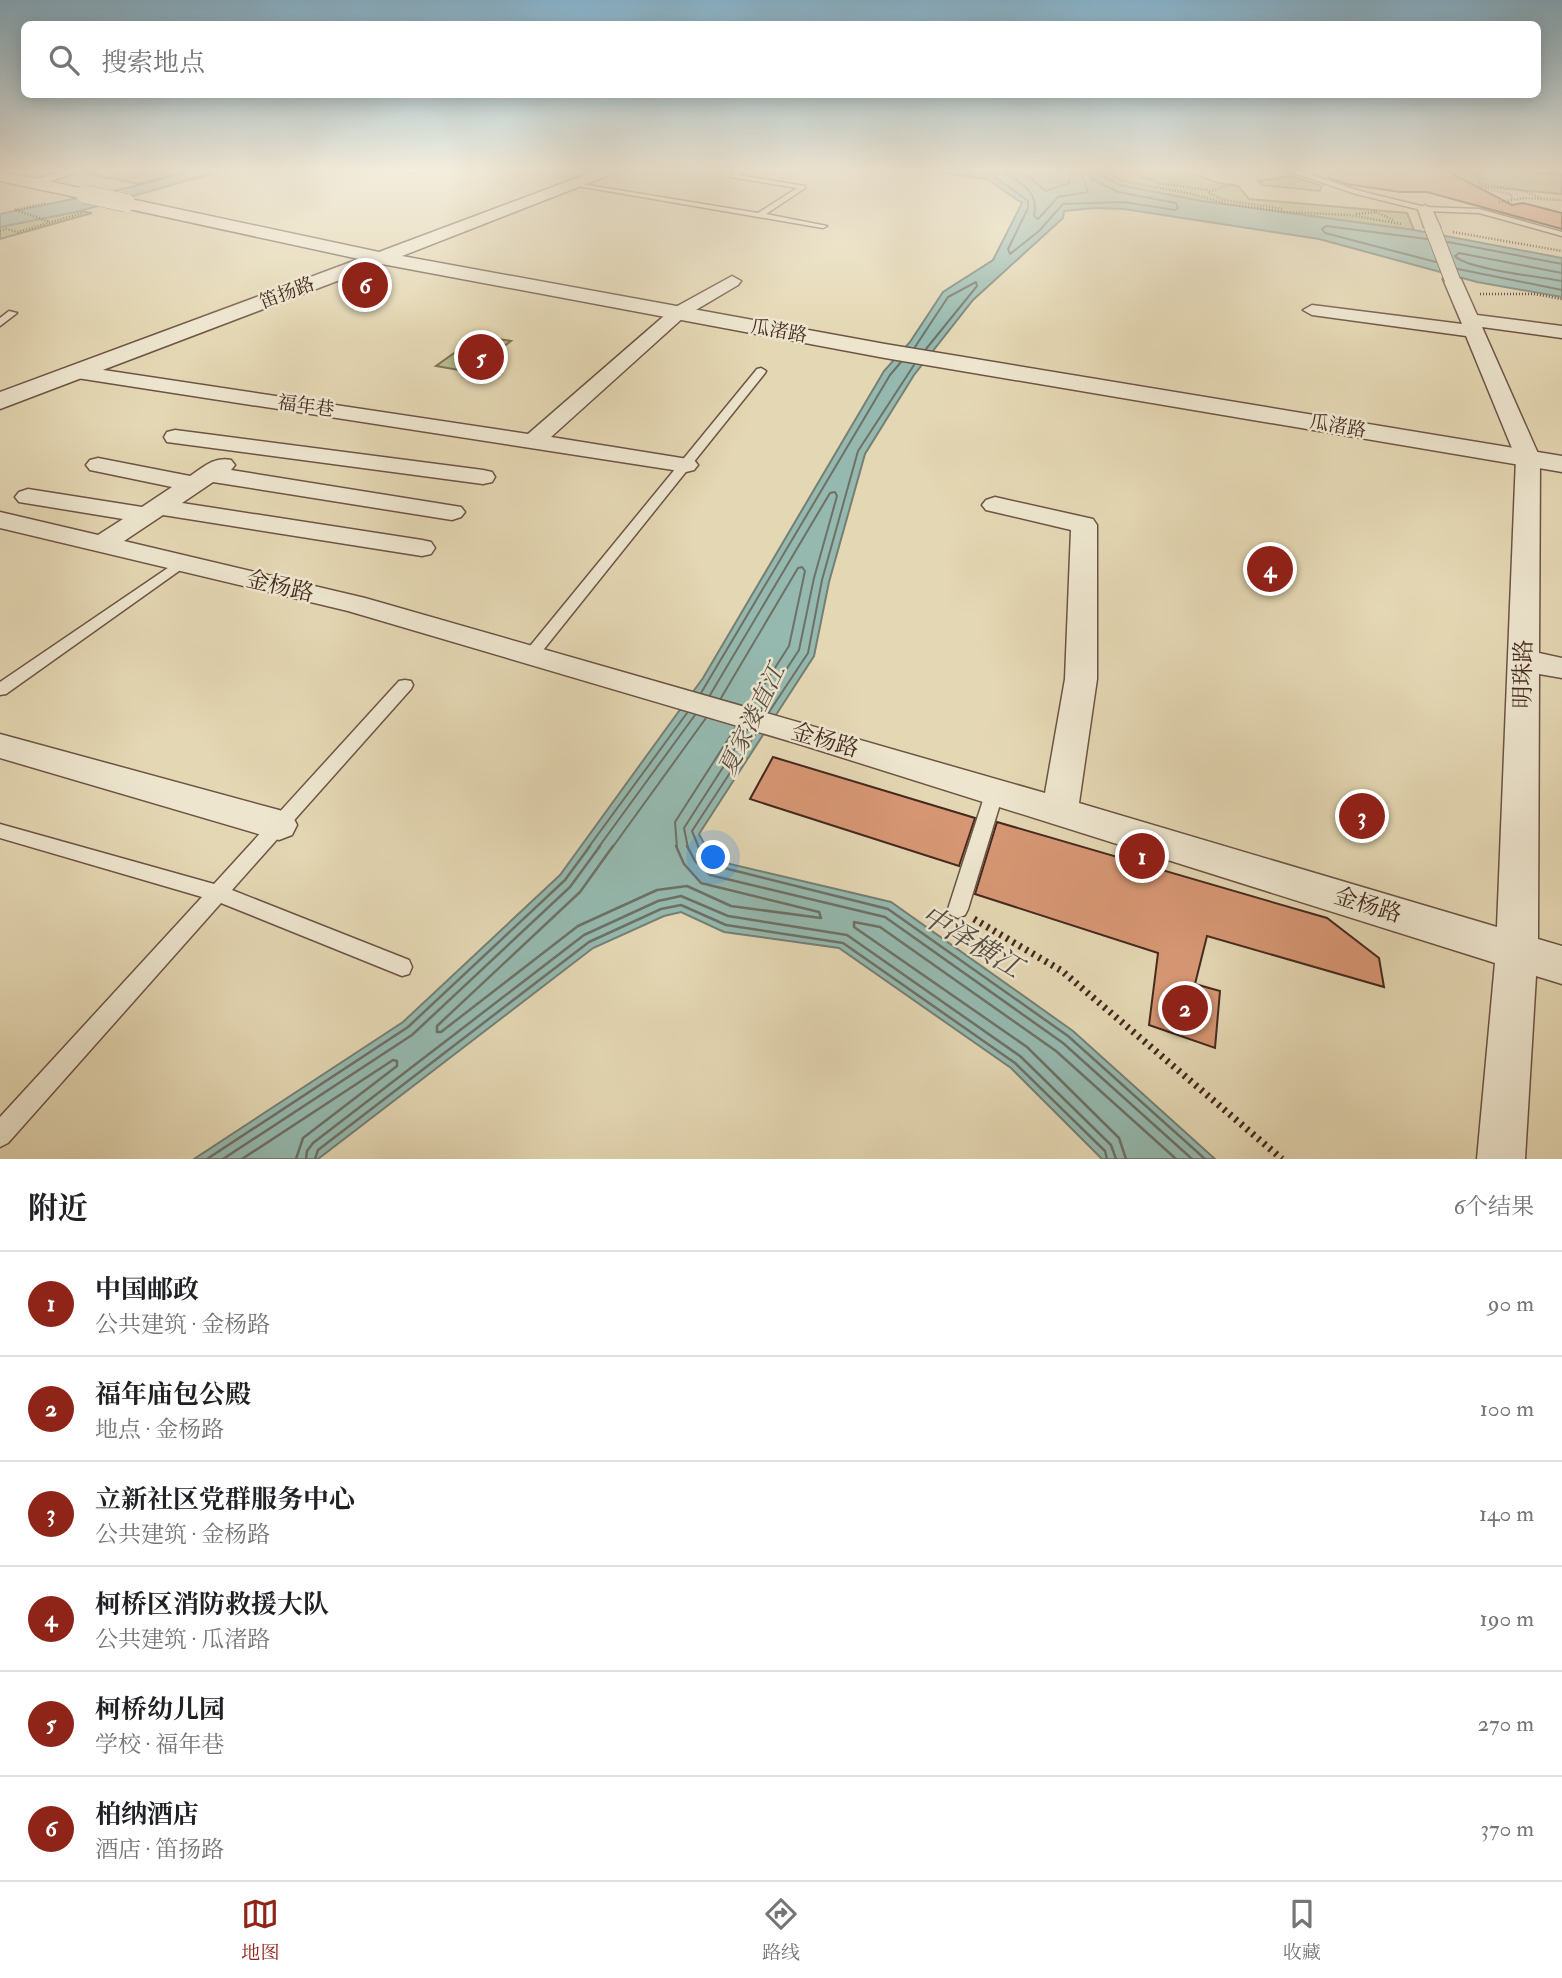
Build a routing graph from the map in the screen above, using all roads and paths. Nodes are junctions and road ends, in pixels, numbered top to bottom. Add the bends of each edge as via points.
1 (224, 224) edge
2 (454, 224) edge
3 (463, 224) edge
4 (811, 224) edge
5 (1431, 224) edge
6 (1526, 224) edge
7 (823, 226) dead end
8 (1452, 232) dead end
9 (1562, 234) edge
10 (1562, 251) edge
11 (372, 256) junction
12 (732, 281) dead end
13 (1562, 299) edge
14 (1464, 307) junction
15 (1312, 310) dead end
16 (12, 313) dead end
17 (678, 313) junction
18 (0, 323) edge
19 (1562, 332) edge
20 (761, 371) dead end
21 (77, 372) junction
22 (0, 388) edge
23 (0, 401) edge
24 (175, 437) dead end
25 (535, 440) junction
26 (251, 447) junction
27 (1528, 458) junction
28 (1562, 464) edge
29 (98, 465) dead end
30 (687, 465) junction
31 (483, 477) dead end
32 (200, 479) junction
33 (28, 497) dead end
34 (995, 505) dead end
35 (152, 511) junction
36 (452, 512) dead end
37 (0, 520) edge
38 (102, 544) junction
39 (422, 548) dead end
40 (181, 563) junction
41 (531, 655) junction
42 (1523, 660) junction
43 (1562, 668) edge
44 (405, 685) dead end
45 (0, 690) edge
46 (0, 746) edge
47 (995, 791) junction
48 (1060, 811) junction
49 (279, 825) junction
50 (0, 831) edge
51 (218, 893) junction
52 (958, 909) joint
53 (1517, 951) junction
54 (1562, 965) edge
55 (402, 967) dead end
56 (0, 1135) edge
57 (1282, 1159) edge
58 (1501, 1159) edge

1 - 11 street, 瓜渚路, bridge
2 - 11 street, 笛扬路
3 - 11 street, 笛扬路
4 - 7 lane
5 - 14 street, 明珠路, bridge
6 - 9 lane
8 - 10 path
11 - 17 street, 瓜渚路
11 - 21 street, 笛扬路
11 - 22 street, 笛扬路
12 - 17 street
13 - 14 path via 1480,293 1480,300
14 - 15 street
14 - 19 street
14 - 27 street, 明珠路
16 - 18 lane
17 - 25 street
17 - 27 street, 瓜渚路
20 - 30 lane
21 - 23 street, 笛扬路
21 - 25 street, 福年巷
24 - 26 street
25 - 30 street, 福年巷
26 - 31 street
26 - 32 street
27 - 28 street, 瓜渚路
27 - 42 street, 明珠路
29 - 32 street
30 - 41 lane
32 - 35 street
32 - 36 street
33 - 35 street
34 - 48 street via 1084,525 1081,679
35 - 38 street
35 - 39 street
37 - 38 street, 金杨路
38 - 40 street, 金杨路
40 - 41 street, 金杨路 via 355,604
40 - 45 lane
41 - 47 street, 金杨路
42 - 43 street
42 - 53 street, 明珠路
44 - 49 lane
46 - 49 street
47 - 48 street, 金杨路
47 - 52 lane
48 - 53 street, 金杨路
49 - 51 lane
50 - 51 lane
51 - 55 lane
51 - 56 lane
52 - 57 path via 1062,971
53 - 54 street, 金杨路
53 - 58 street, 明珠路

